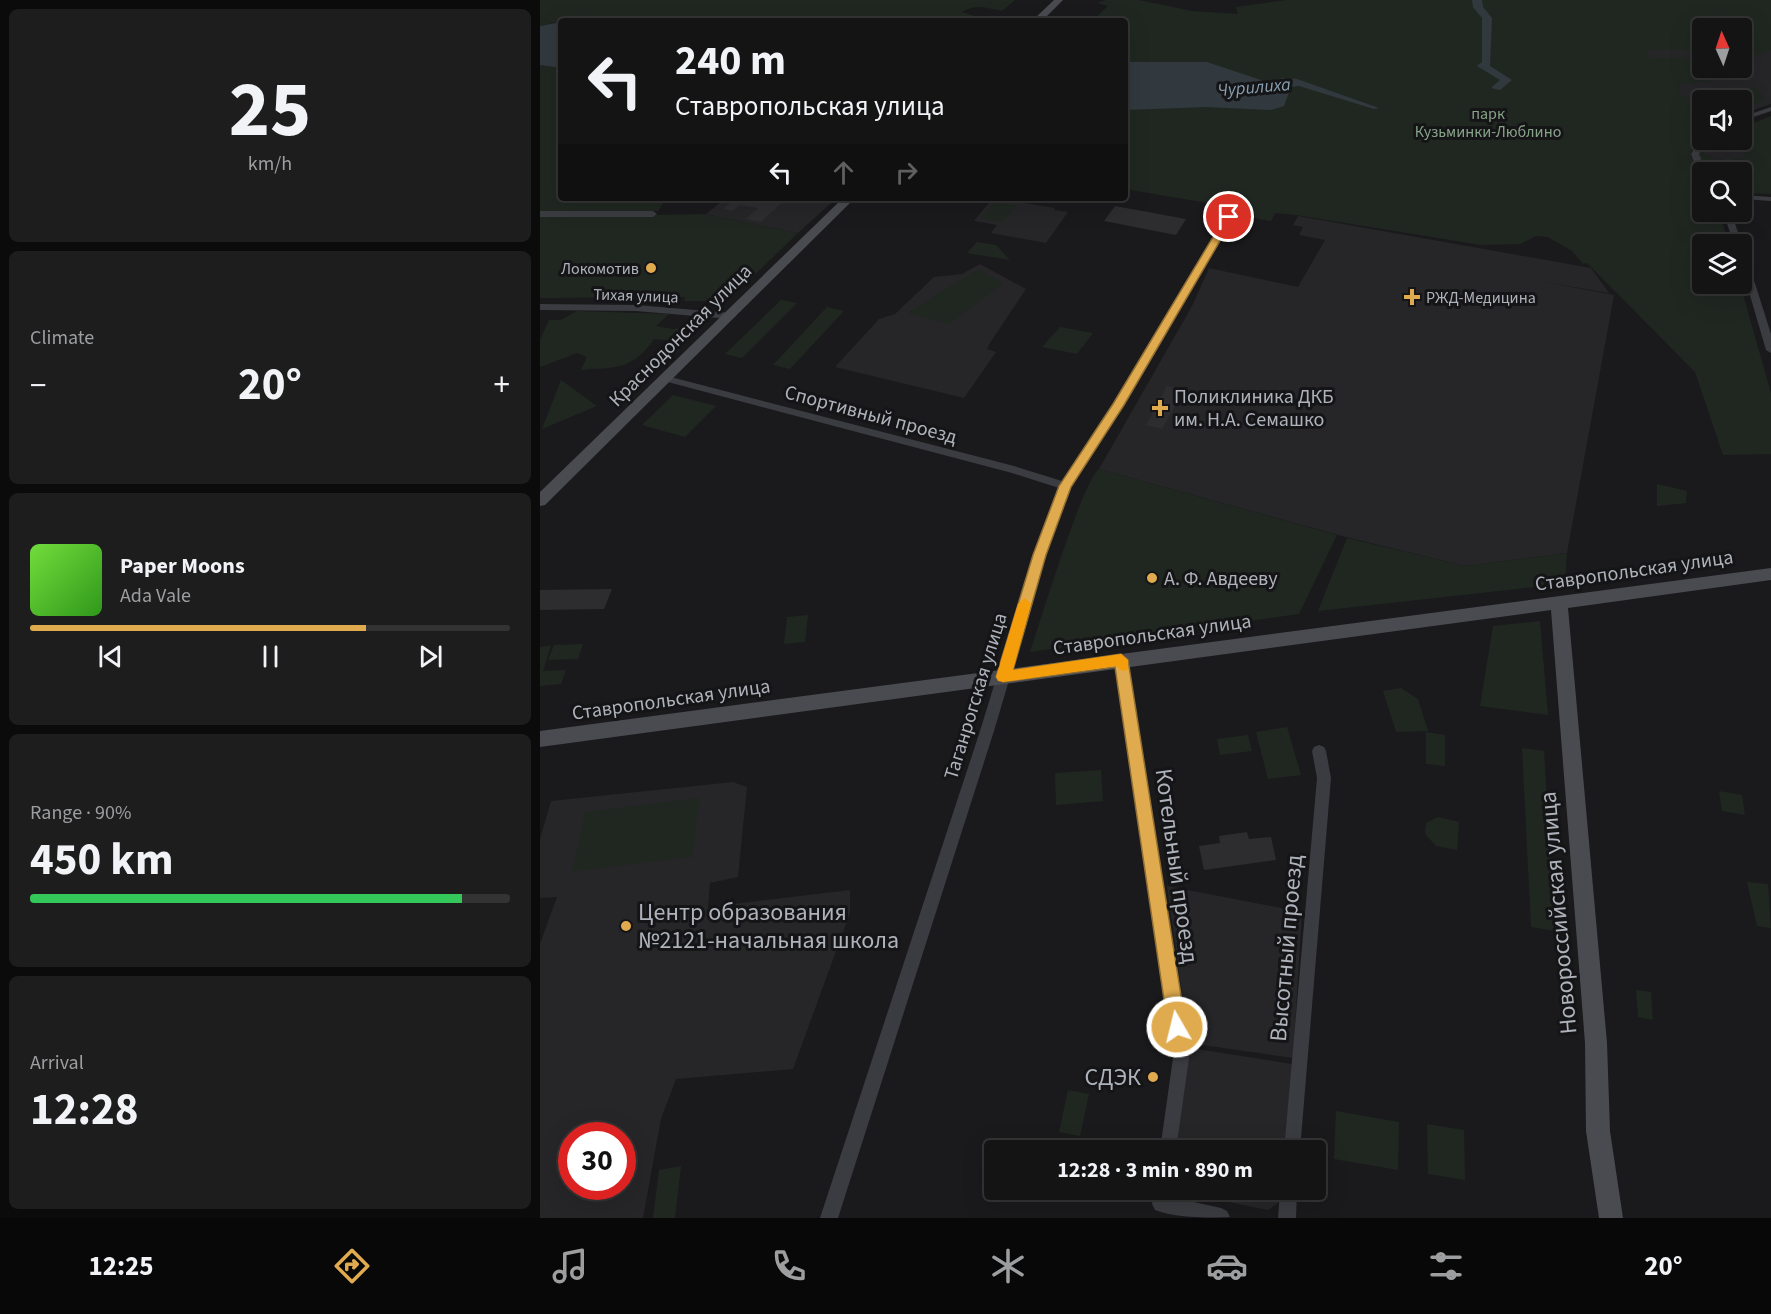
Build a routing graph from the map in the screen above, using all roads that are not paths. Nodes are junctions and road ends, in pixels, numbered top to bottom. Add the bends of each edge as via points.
1 (1059, 0) edge
2 (1040, 18) edge
3 (1771, 109) edge
4 (1752, 116) edge
5 (1752, 197) edge
6 (1771, 199) edge
7 (846, 201) edge
8 (540, 214) edge
9 (653, 214) dead end
10 (1229, 217) dead end
11 (1752, 288) edge
12 (540, 308) edge
13 (731, 316) junction
14 (1771, 350) edge
15 (667, 379) junction
16 (1065, 486) junction
17 (540, 501) edge
18 (1771, 574) edge
19 (1559, 603) junction
20 (1121, 660) junction
21 (1003, 677) junction
22 (540, 739) edge
23 (1319, 751) dead end
24 (1169, 1140) edge
25 (1293, 1140) edge
26 (1162, 1200) edge
27 (1288, 1200) edge
28 (829, 1218) edge
29 (1224, 1218) edge
30 (1287, 1218) edge
31 (1611, 1218) edge

1 - 2 main road
3 - 4 street
5 - 6 street
7 - 13 main road, Краснодонская улица
8 - 9 street
10 - 16 street, Таганрогская улица via 1118,405
11 - 14 street
12 - 13 street, Тихая улица via 636,308
13 - 15 main road, Краснодонская улица
15 - 16 street, Спортивный проезд
15 - 17 main road, Краснодонская улица
16 - 21 street, Таганрогская улица
18 - 19 main road, Ставропольская улица
19 - 20 main road, Ставропольская улица
19 - 31 main road, Новороссийская улица via 1596,1043 1598,1131
20 - 21 main road, Ставропольская улица
20 - 24 street, Котельный проезд via 1181,1058
21 - 22 main road, Ставропольская улица
21 - 28 street, Таганрогская улица
23 - 25 street, Высотный проезд via 1324,778
26 - 29 street via 1161,1204
27 - 30 street

